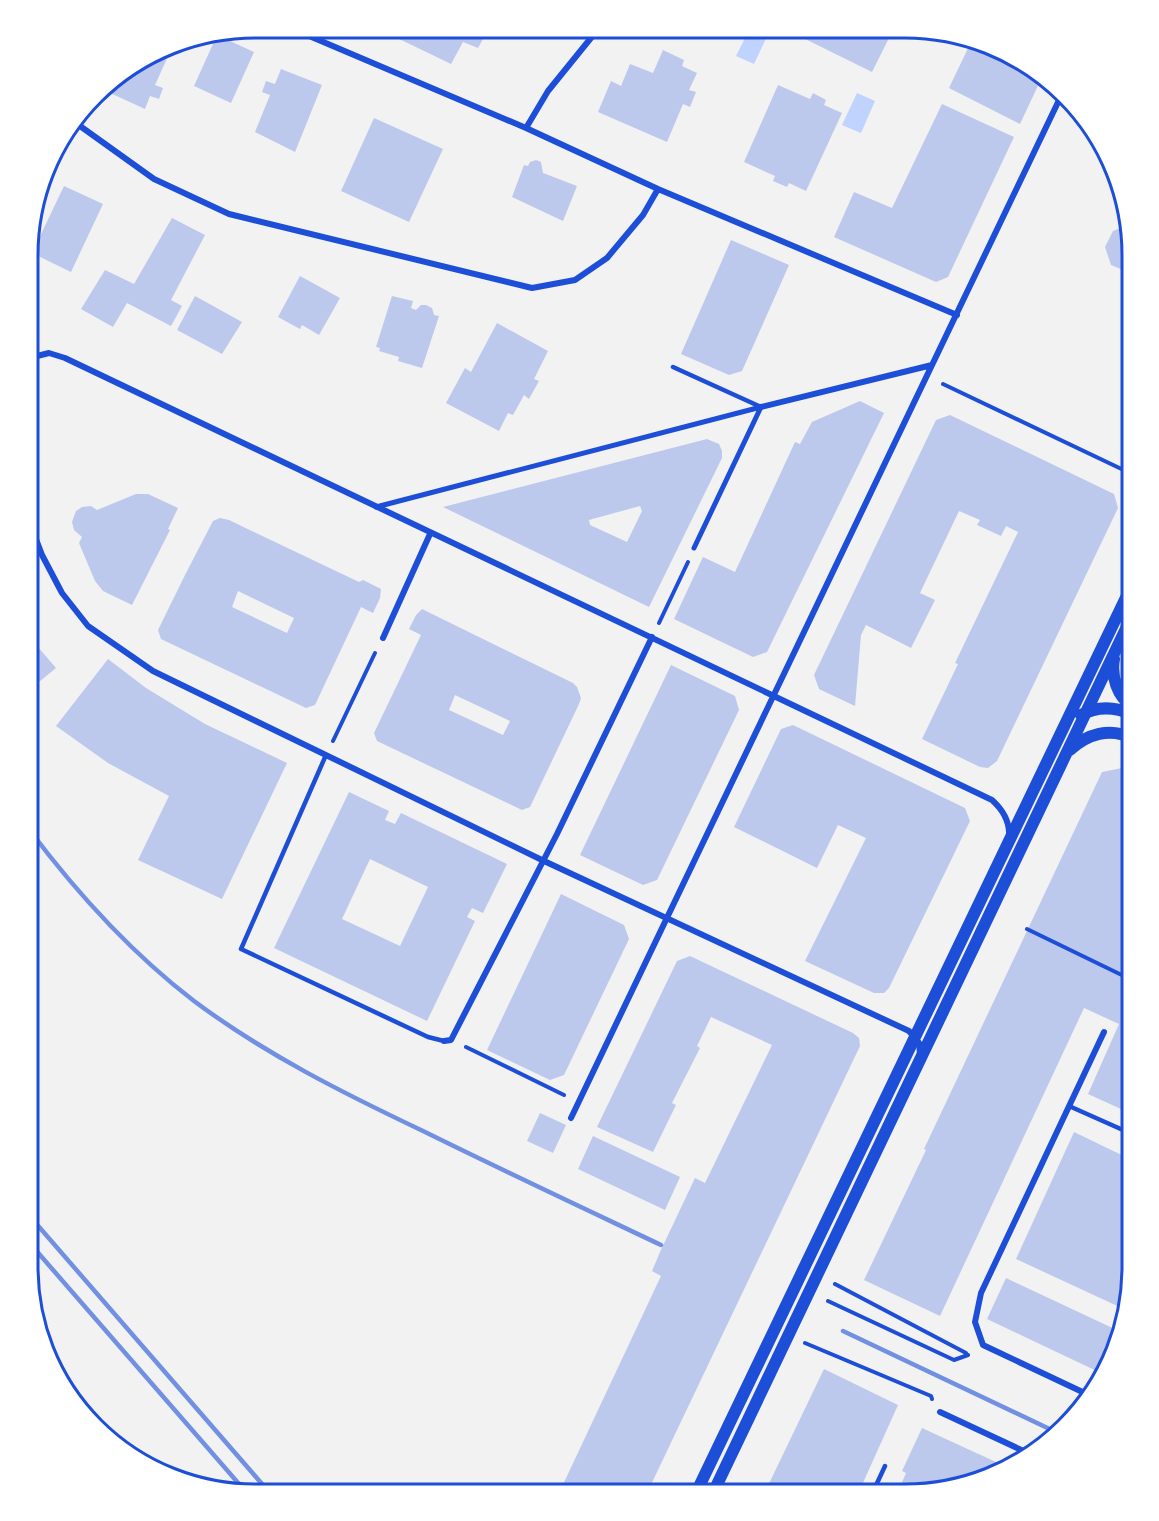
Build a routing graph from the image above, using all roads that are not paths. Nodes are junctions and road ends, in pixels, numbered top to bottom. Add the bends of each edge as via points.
1 (314, 38) edge
2 (591, 38) edge
3 (1058, 101) edge
4 (80, 126) edge
5 (526, 128) junction
6 (658, 189) junction
7 (957, 315) junction
8 (38, 356) edge
9 (932, 366) junction
10 (673, 367) dead end
11 (761, 407) junction
12 (376, 507) junction
13 (430, 534) junction
14 (38, 544) edge
15 (694, 548) road end
16 (1122, 606) edge
17 (652, 637) junction
18 (1122, 637) edge
19 (383, 638) road end
20 (1115, 652) junction
21 (774, 696) junction
22 (1122, 696) edge
23 (1122, 711) edge
24 (1085, 713) junction
25 (1122, 735) edge
26 (1059, 738) junction
27 (326, 755) junction
28 (1061, 763) junction
29 (1008, 843) junction
30 (544, 861) junction
31 (667, 919) junction
32 (1104, 1032) dead end
33 (915, 1036) junction
34 (448, 1040) joint
35 (919, 1060) junction
36 (1069, 1106) junction
37 (571, 1118) dead end
38 (1122, 1130) edge
39 (1082, 1392) edge
40 (940, 1412) dead end
41 (1021, 1450) edge
42 (885, 1466) dead end
43 (700, 1484) edge
44 (717, 1484) edge
45 (877, 1484) edge

1 - 5 street
2 - 5 street via 548,91
3 - 7 street
4 - 6 street via 154,179 229,214 532,288 575,279 607,258 643,215
5 - 6 street
6 - 7 street
7 - 9 street
8 - 12 street via 50,353 65,358
9 - 11 street
9 - 21 street
10 - 11 lane
11 - 12 street
11 - 15 street
12 - 13 street
13 - 17 street
13 - 19 street
14 - 27 street via 62,592 88,626 153,671
16 - 26 main road
17 - 21 street
17 - 30 street
18 - 20 main road
20 - 22 main road via 1114,680
20 - 24 main road
21 - 29 street via 992,800 1007,819
21 - 31 street
23 - 24 main road via 1111,708
24 - 26 main road via 1065,728
24 - 28 main road
25 - 28 main road via 1113,732 1089,737 1068,752
26 - 29 main road
27 - 30 street
27 - 34 lane via 241,949 428,1037
28 - 35 main road
29 - 33 main road
30 - 31 street
30 - 34 street
31 - 33 street
31 - 37 street
32 - 36 street
33 - 35 street via 921,1052
33 - 43 main road
35 - 44 main road
36 - 38 lane
36 - 39 street via 981,1293 975,1322 983,1345
40 - 41 street
42 - 45 lane

